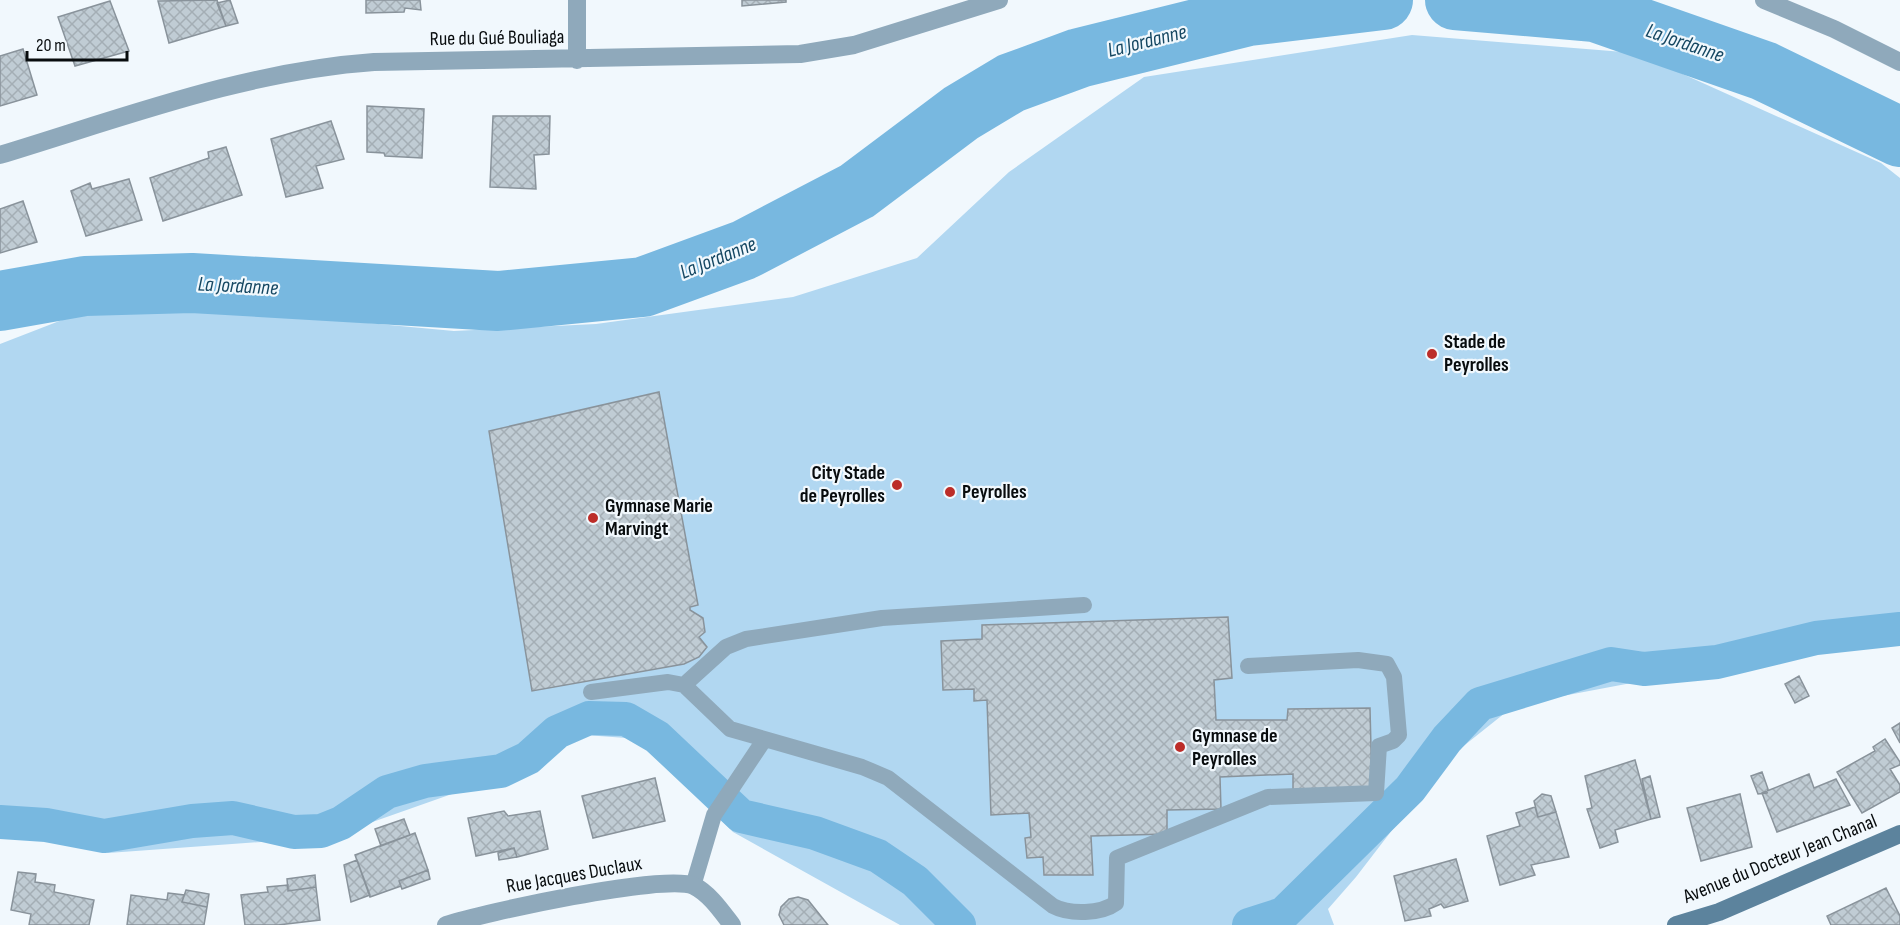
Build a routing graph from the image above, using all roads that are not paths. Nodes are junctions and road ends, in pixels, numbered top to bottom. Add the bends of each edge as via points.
1 (577, 0) edge
2 (999, 0) edge
3 (1764, 0) edge
4 (577, 60) junction
5 (1900, 62) edge
6 (0, 155) edge
7 (1084, 605) dead end
8 (1248, 666) dead end
9 (684, 685) junction
10 (591, 692) dead end
11 (764, 740) junction
12 (1900, 834) edge
13 (693, 886) junction
14 (446, 925) edge
15 (732, 925) edge
16 (1676, 925) edge

1 - 4 street
2 - 4 street, Rue du Gué Bouliaga via 854,45 800,54
3 - 5 street
4 - 6 street, Rue du Gué Bouliaga via 374,62 313,68 226,88
7 - 9 lane via 882,618 746,639 726,647
8 - 11 lane via 1358,660 1387,664 1394,677 1399,735 1379,746 1376,793 1268,797 1117,858 1116,903 1109,908 1066,912 1053,906 888,778
9 - 10 lane via 668,682
9 - 11 lane via 730,729
11 - 13 lane via 714,815
12 - 16 main road, Avenue du Docteur Jean Chanal via 1719,912
13 - 14 street, Rue Jacques Duclaux via 647,884 474,916
13 - 15 street via 718,906

